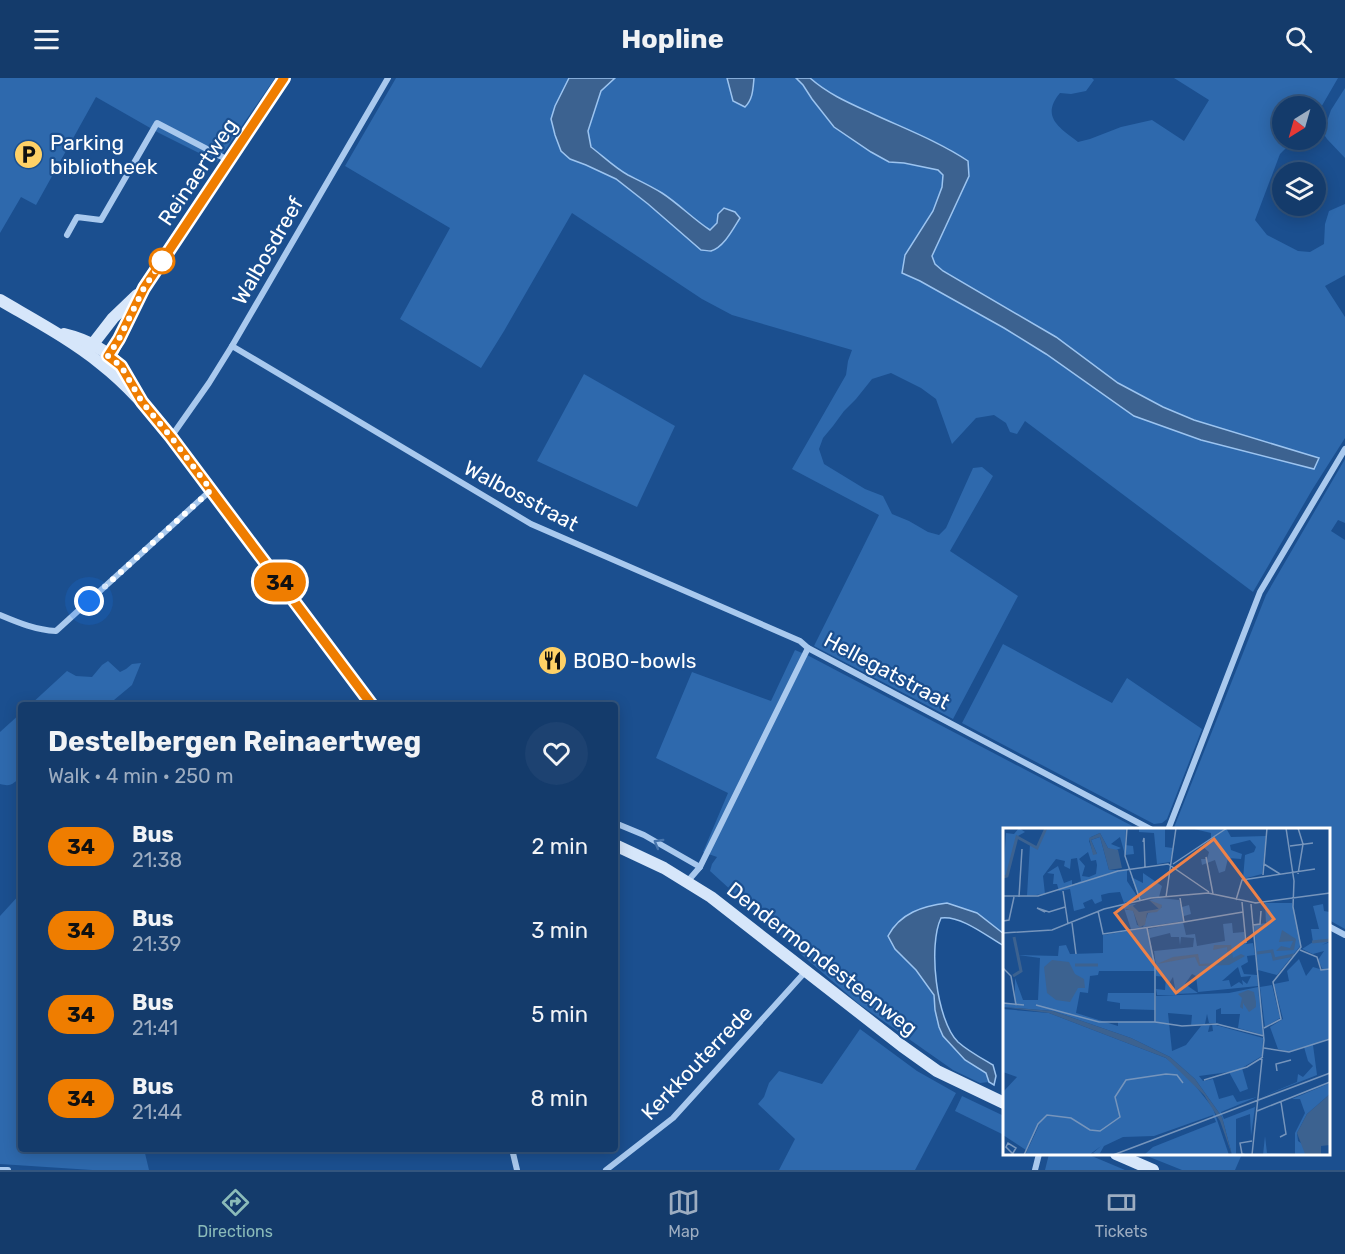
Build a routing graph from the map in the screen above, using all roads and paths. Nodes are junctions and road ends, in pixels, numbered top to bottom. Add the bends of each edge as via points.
1 (284, 78) edge
2 (388, 78) edge
3 (229, 160) junction
4 (67, 235) dead end
5 (144, 288) junction
6 (0, 300) edge
7 (232, 346) junction
8 (89, 349) junction
9 (105, 359) junction
10 (171, 437) junction
11 (1345, 449) edge
12 (211, 490) junction
13 (0, 615) edge
14 (808, 648) junction
15 (367, 702) edge
16 (618, 824) edge
17 (1148, 828) edge
18 (1169, 828) edge
19 (618, 846) edge
20 (700, 867) junction
21 (687, 882) junction
22 (1330, 927) edge
23 (1345, 935) edge
24 (806, 971) junction
25 (1003, 1102) edge
26 (513, 1152) edge
27 (1039, 1155) edge
28 (1118, 1155) edge
29 (0, 1170) edge
30 (8, 1170) edge
31 (517, 1170) edge
32 (606, 1170) edge
33 (1035, 1170) edge
34 (1153, 1170) edge

1 - 3 main road, Reinaertweg
2 - 7 street, Walbosdreef
3 - 4 street via 158,123 101,220 77,217
3 - 5 main road, Reinaertweg
5 - 8 main road, Reinaertweg
5 - 9 main road, Reinaertweg
6 - 8 main road via 55,331 74,336
7 - 10 street, Walbosdreef
7 - 14 street, Walbosstraat via 531,524 800,641
8 - 9 main road
9 - 10 main road
10 - 12 main road
11 - 18 street via 1260,592
12 - 13 street via 56,631 27,626
12 - 15 main road
14 - 17 street, Hellegatstraat
14 - 20 street, Hellegatstraat
20 -> 16 street
19 - 21 main road, Dendermondesteenweg
20 - 21 street, Hellegatstraat
21 - 24 main road, Dendermondesteenweg
22 - 23 street
24 - 25 main road, Dendermondesteenweg via 937,1071
24 - 32 street, Kerkkouterrede via 673,1118
26 - 31 street
27 - 33 street
28 - 34 main road
29 - 30 street

